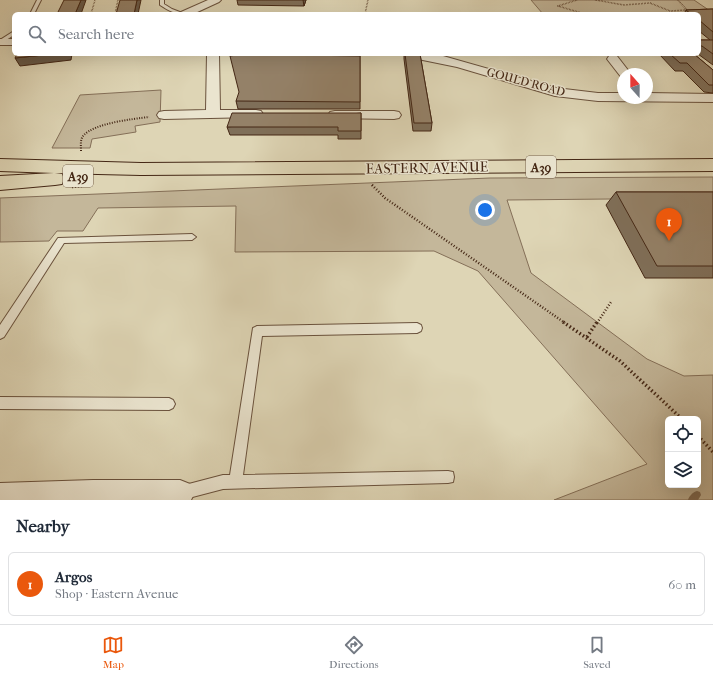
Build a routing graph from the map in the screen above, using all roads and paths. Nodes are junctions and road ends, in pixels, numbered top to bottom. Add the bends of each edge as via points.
1 (39, 0) edge
2 (95, 0) edge
3 (118, 0) edge
4 (162, 0) edge
5 (216, 0) edge
6 (368, 0) edge
7 (577, 0) edge
8 (595, 0) edge
9 (645, 0) edge
10 (678, 0) edge
11 (638, 4) junction
12 (667, 9) junction
13 (33, 12) edge
14 (92, 12) edge
15 (115, 12) edge
16 (177, 12) edge
17 (189, 12) edge
18 (365, 12) edge
19 (579, 12) edge
20 (670, 12) edge
21 (12, 34) edge
22 (0, 42) edge
23 (12, 42) edge
24 (213, 56) edge
25 (424, 56) edge
26 (468, 56) edge
27 (613, 59) dead end
28 (461, 64) junction
29 (620, 68) edge
30 (617, 97) edge
31 (653, 98) edge
32 (713, 98) edge
33 (213, 114) junction
34 (268, 114) edge
35 (323, 114) edge
36 (164, 115) joint
37 (394, 115) dead end
38 (81, 150) dead end
39 (0, 165) edge
40 (713, 165) edge
41 (141, 169) junction
42 (0, 183) edge
43 (385, 198) dead end
44 (192, 237) dead end
45 (611, 302) dead end
46 (417, 328) dead end
47 (0, 334) edge
48 (587, 337) junction
49 (0, 403) edge
50 (169, 404) dead end
51 (679, 416) edge
52 (701, 439) edge
53 (713, 452) edge
54 (448, 477) dead end
55 (236, 482) junction
56 (180, 494) joint
57 (0, 497) edge
58 (92, 497) edge

1 - 13 lane
2 - 14 path
3 - 15 path
4 - 16 lane via 165,7
5 - 17 street
6 - 18 path
7 - 19 path via 558,6
8 - 11 path via 624,5
9 - 11 path
10 - 12 path via 685,10
11 - 12 path via 650,3
12 - 20 path
21 - 22 lane
22 - 23 street
24 - 33 street
25 - 28 street, GOULD ROAD
26 - 28 street
27 - 29 street
28 - 30 street, GOULD ROAD via 555,92
31 - 32 street, GOULD ROAD
33 - 34 street
33 - 36 street
35 - 37 street
36 - 38 path via 92,129 84,134
39 - 41 main road, EASTERN AVENUE / A39
40 - 41 main road, EASTERN AVENUE / A39
41 - 42 main road, EASTERN AVENUE / A39
43 - 48 path
44 - 47 lane via 61,240
45 - 48 path
46 - 55 lane via 257,331
48 - 51 path via 620,361
49 - 50 lane
52 - 53 path
54 - 55 lane
55 - 56 lane via 223,482
56 - 58 street
57 - 58 street

